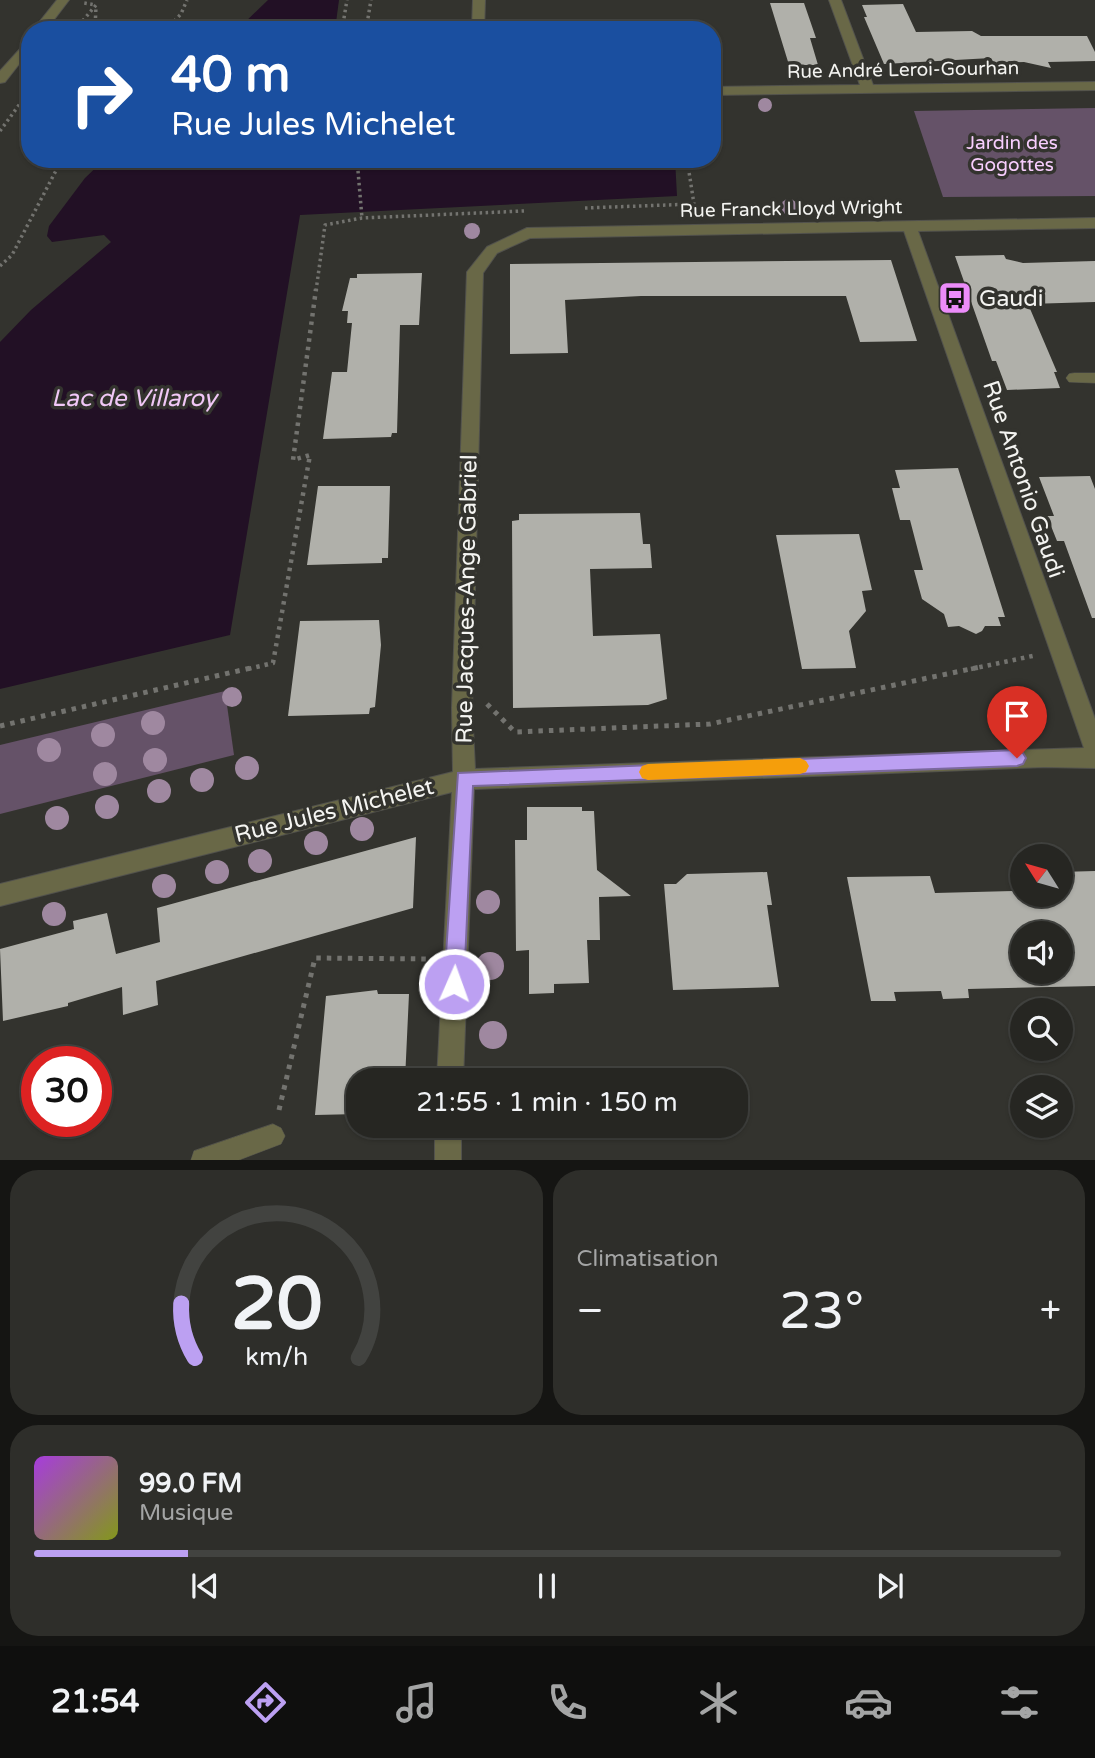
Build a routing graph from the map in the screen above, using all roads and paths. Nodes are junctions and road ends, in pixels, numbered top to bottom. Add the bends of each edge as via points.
1 (63, 0) edge
2 (187, 0) edge
3 (347, 0) edge
4 (371, 0) edge
5 (479, 0) edge
6 (835, 0) edge
7 (96, 5) dead end
8 (46, 21) edge
9 (95, 21) edge
10 (174, 21) edge
11 (344, 21) edge
12 (368, 21) edge
13 (478, 21) edge
14 (21, 53) edge
15 (0, 79) edge
16 (1095, 86) edge
17 (868, 89) junction
18 (721, 90) edge
19 (21, 102) edge
20 (0, 131) edge
21 (57, 168) edge
22 (358, 168) edge
23 (688, 168) edge
24 (583, 208) dead end
25 (528, 211) dead end
26 (362, 218) junction
27 (1095, 223) edge
28 (909, 225) junction
29 (492, 250) joint
30 (0, 267) edge
31 (1095, 377) edge
32 (1073, 378) dead end
33 (1058, 650) junction
34 (462, 708) junction
35 (0, 726) edge
36 (1095, 749) edge
37 (1095, 758) edge
38 (464, 779) junction
39 (0, 895) edge
40 (455, 960) junction
41 (450, 1068) edge
42 (273, 1136) joint
43 (448, 1138) edge
44 (203, 1160) edge
45 (448, 1160) edge

1 - 8 street
2 - 10 path
3 - 11 path
4 - 12 path
5 - 13 street
6 - 17 street
7 - 9 path
14 - 15 street
16 - 17 street, Rue André Leroi-Gourhan
17 - 18 street, Rue André Leroi-Gourhan
19 - 20 path
21 - 30 path via 12,255
22 - 26 path
23 - 24 path via 694,204
25 - 26 path
26 - 35 path via 325,225 293,460 310,455 274,663
27 - 28 street, Rue Franck Lloyd Wright
28 - 29 street, Rue Franck Lloyd Wright via 527,233
28 - 33 street, Rue Antonio Gaudi
29 - 34 street, Rue Jacques-Ange Gabriel via 475,272
31 - 32 lane
33 - 34 path via 710,724 515,732 488,704
33 - 36 street, Rue Antonio Gaudi
34 - 38 street, Rue Jacques-Ange Gabriel
37 - 38 street, Rue Jules Michelet
38 - 39 street, Rue Jules Michelet
38 - 40 street, Rue Jacques-Ange Gabriel
40 - 41 street, Rue Jacques-Ange Gabriel
40 - 42 path via 315,958
42 - 44 lane
43 - 45 street

